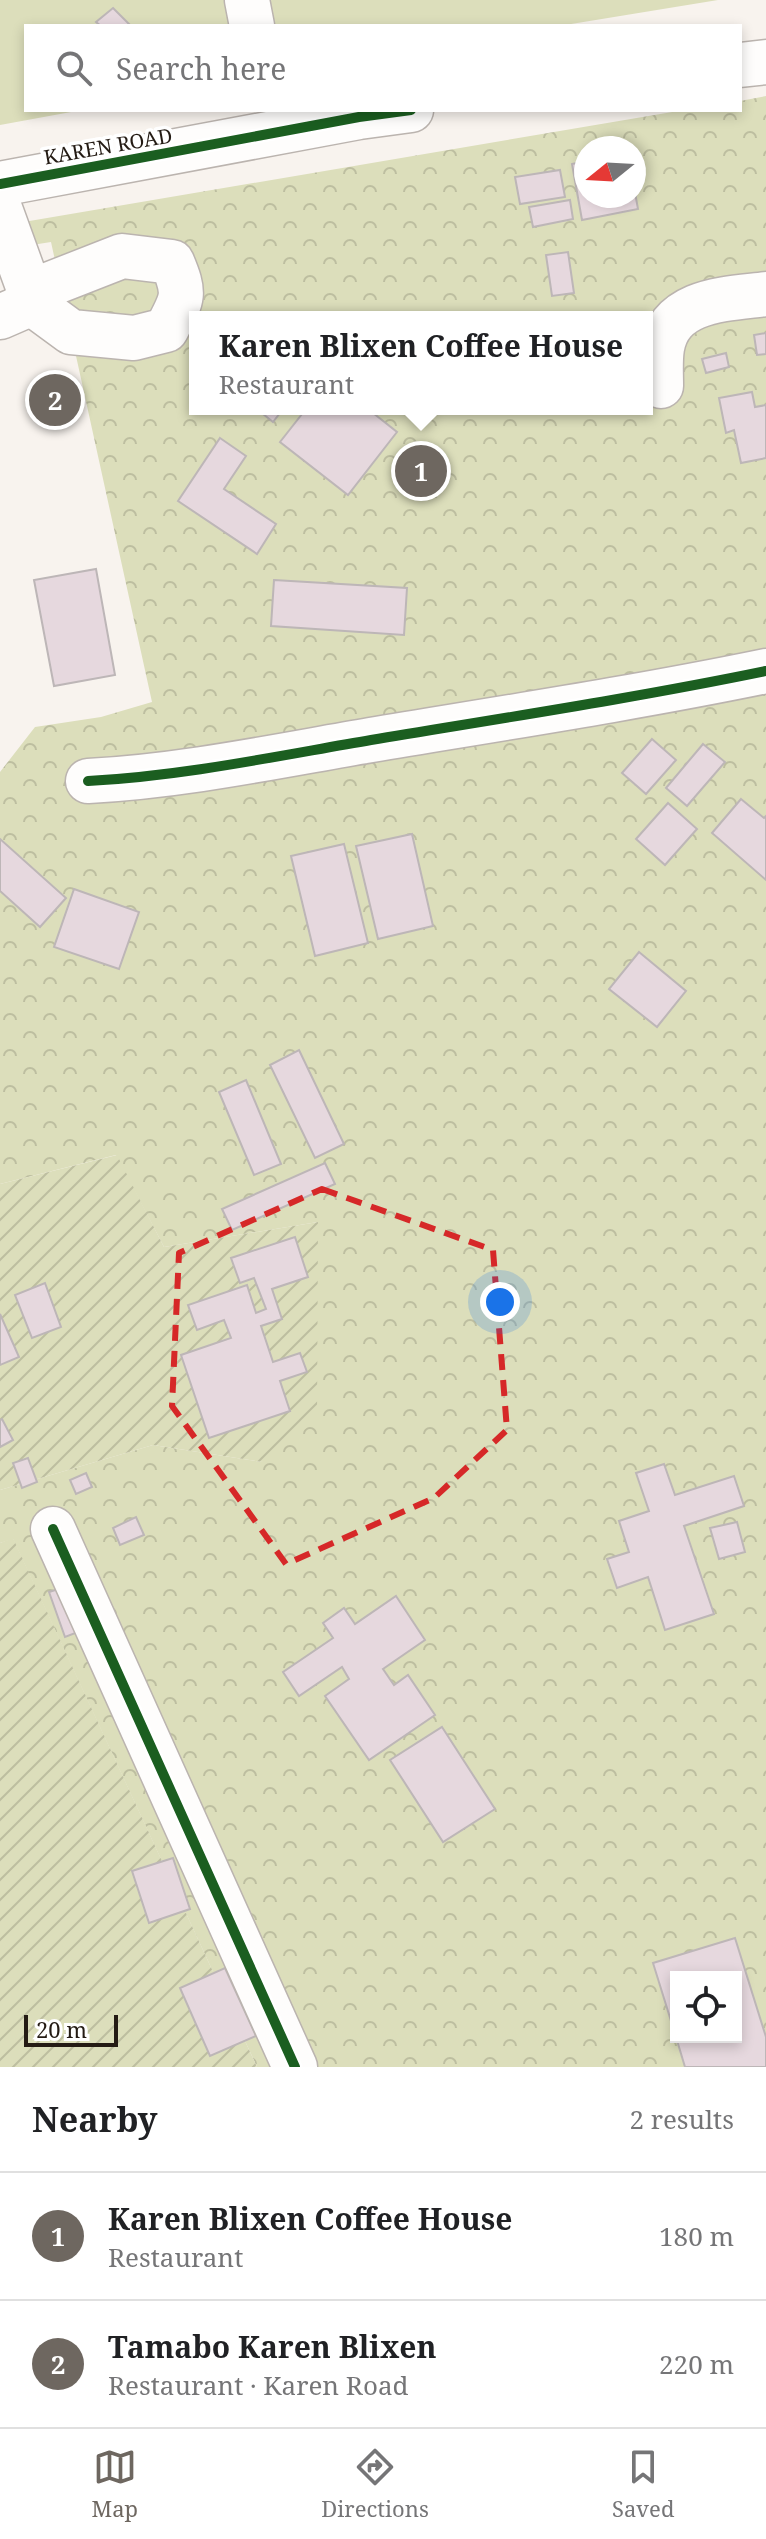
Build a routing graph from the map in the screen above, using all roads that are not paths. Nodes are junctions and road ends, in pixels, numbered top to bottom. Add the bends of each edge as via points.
1 (247, 0) edge
2 (252, 24) edge
3 (766, 62) edge
4 (742, 65) edge
5 (388, 112) edge
6 (270, 122) edge
7 (0, 184) edge
8 (0, 209) edge
9 (766, 294) edge
10 (19, 303) edge
11 (661, 386) dead end
12 (766, 671) edge
13 (88, 781) dead end
14 (53, 1529) dead end
15 (295, 2067) edge

1 - 2 street
3 - 4 street
5 - 6 street, KAREN ROAD
6 - 7 street, KAREN ROAD
8 - 10 street
9 - 11 street via 691,307 671,323 662,347
12 - 13 street via 285,755 137,779
14 - 15 street

